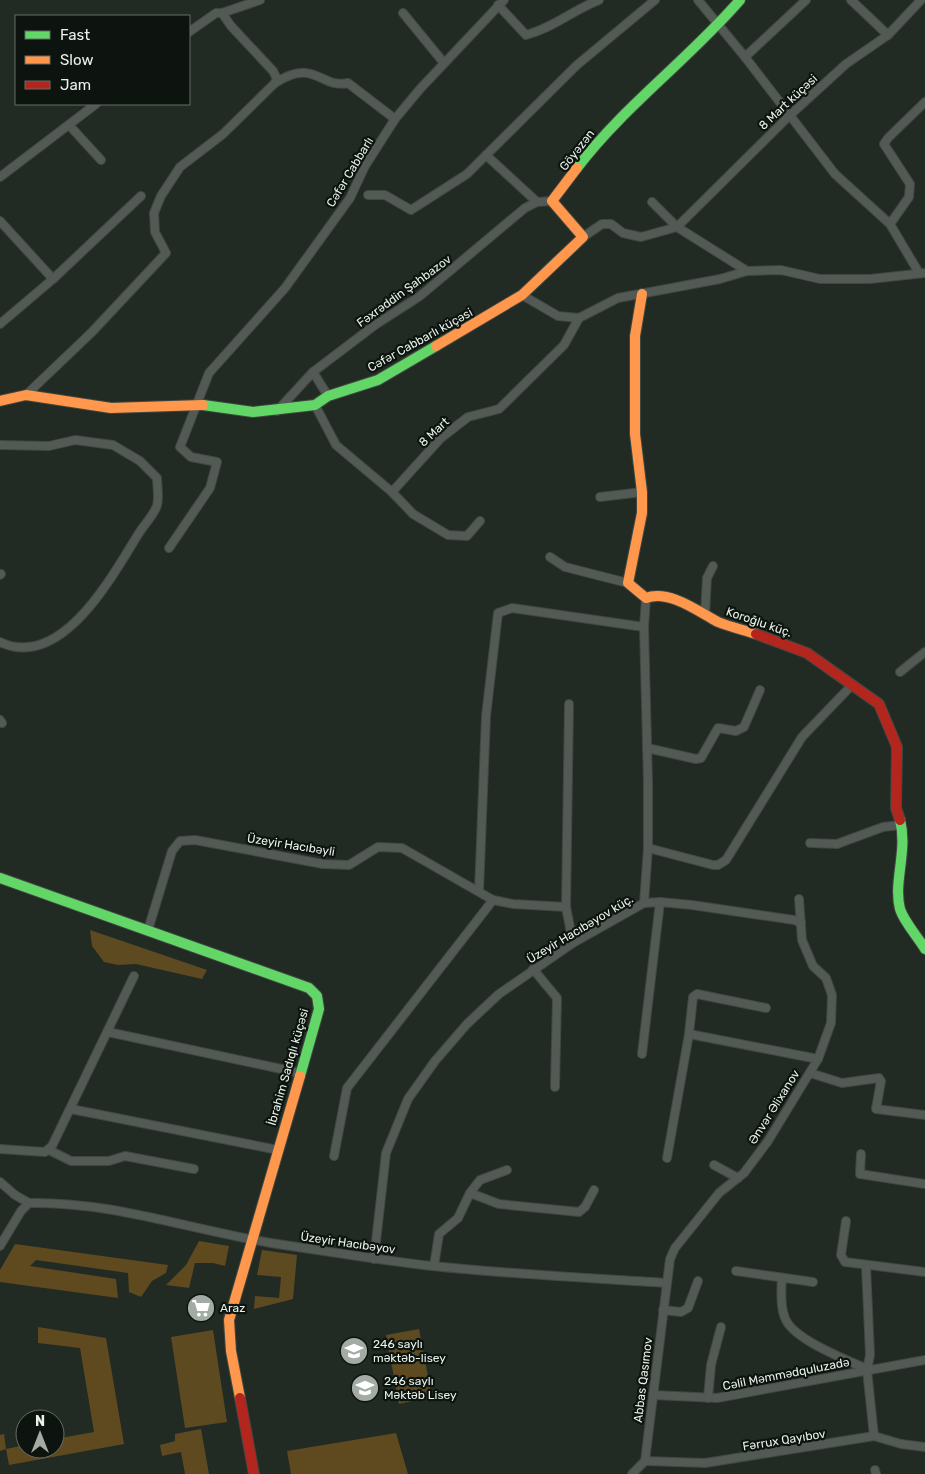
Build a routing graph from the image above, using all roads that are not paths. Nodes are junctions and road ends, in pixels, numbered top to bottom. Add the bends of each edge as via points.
1 (260, 0) edge
2 (599, 0) edge
3 (655, 0) edge
4 (698, 0) edge
5 (740, 0) edge
6 (806, 0) edge
7 (851, 0) edge
8 (921, 0) edge
9 (501, 3) edge
10 (403, 13) dead end
11 (222, 14) junction
12 (719, 24) junction
13 (190, 31) edge
14 (888, 35) junction
15 (745, 57) junction
16 (444, 63) junction
17 (275, 83) junction
18 (925, 102) edge
19 (95, 105) edge
20 (790, 116) junction
21 (395, 119) junction
22 (68, 125) junction
23 (486, 155) junction
24 (101, 160) dead end
25 (0, 177) edge
26 (141, 196) dead end
27 (368, 196) dead end
28 (552, 201) junction
29 (537, 202) junction
30 (652, 202) dead end
31 (0, 220) edge
32 (890, 224) junction
33 (676, 227) junction
34 (583, 237) junction
35 (747, 271) junction
36 (922, 273) edge
37 (53, 278) junction
38 (642, 294) junction
39 (522, 296) junction
40 (579, 318) junction
41 (0, 324) edge
42 (313, 372) junction
43 (26, 395) junction
44 (328, 396) junction
45 (0, 401) edge
46 (314, 404) junction
47 (197, 405) junction
48 (276, 411) junction
49 (0, 445) edge
50 (392, 492) junction
51 (642, 492) junction
52 (600, 497) dead end
53 (480, 521) dead end
54 (169, 548) dead end
55 (550, 557) dead end
56 (713, 566) dead end
57 (628, 583) junction
58 (646, 598) junction
59 (705, 614) junction
60 (644, 627) junction
61 (0, 642) edge
62 (925, 652) edge
63 (900, 672) dead end
64 (851, 686) junction
65 (760, 690) dead end
66 (569, 704) dead end
67 (648, 748) junction
68 (901, 825) junction
69 (810, 844) dead end
70 (648, 848) junction
71 (0, 878) edge
72 (478, 891) junction
73 (799, 899) dead end
74 (494, 900) junction
75 (660, 902) junction
76 (644, 903) junction
77 (566, 907) junction
78 (801, 923) junction
79 (148, 930) junction
80 (573, 943) junction
81 (925, 949) edge
82 (534, 969) junction
83 (134, 976) dead end
84 (766, 1008) dead end
85 (108, 1032) junction
86 (689, 1034) junction
87 (642, 1054) dead end
88 (818, 1060) junction
89 (810, 1072) junction
90 (300, 1073) junction
91 (556, 1087) dead end
92 (70, 1109) junction
93 (925, 1115) edge
94 (0, 1149) edge
95 (49, 1150) junction
96 (278, 1150) junction
97 (861, 1154) dead end
98 (334, 1156) dead end
99 (667, 1158) dead end
100 (714, 1165) dead end
101 (194, 1169) dead end
102 (507, 1170) dead end
103 (738, 1178) junction
104 (0, 1182) edge
105 (925, 1184) edge
106 (594, 1190) dead end
107 (470, 1193) junction
108 (29, 1203) junction
109 (846, 1221) dead end
110 (252, 1240) junction
111 (0, 1246) edge
112 (374, 1259) junction
113 (434, 1266) junction
114 (866, 1266) junction
115 (736, 1271) dead end
116 (925, 1272) edge
117 (782, 1279) junction
118 (698, 1281) dead end
119 (813, 1282) dead end
120 (666, 1283) junction
121 (663, 1310) junction
122 (722, 1327) dead end
123 (925, 1360) edge
124 (867, 1370) junction
125 (653, 1394) junction
126 (708, 1398) junction
127 (874, 1436) junction
128 (925, 1446) edge
129 (645, 1461) junction
130 (254, 1474) edge
131 (632, 1474) edge

1 - 11 street
2 - 9 street, Cəfər Cabbarlı via 545,30 526,35
3 - 23 street via 577,65
4 - 12 street
5 - 12 street, Göyəzən
6 - 15 street
7 - 14 street
8 - 14 street, 8 Mart küçəsi
9 - 16 street, Cəfər Cabbarlı
10 - 16 street
11 - 13 street via 209,16
11 - 17 street via 273,71 277,79
12 - 15 street
12 - 28 street, Göyəzən via 596,143
14 - 20 street, 8 Mart küçəsi via 846,64
15 - 20 street
16 - 21 street, Cəfər Cabbarlı
17 - 21 street via 290,74 312,73 340,85 348,84
17 - 43 street via 223,134 180,167 161,196 154,214 155,232 166,253 92,332
18 - 32 street via 884,144 910,184 909,197
19 - 22 street
20 - 32 street via 835,174
20 - 33 street, 8 Mart küçəsi
21 - 47 street, Cəfər Cabbarlı via 365,166 350,198 285,288 209,373
22 - 24 street
22 - 25 street
23 - 27 street via 467,174 411,210 385,195
23 - 29 street
26 - 37 street
28 - 29 street, Fəxrəddin Şahbazov
28 - 34 street
29 - 42 street, Fəxrəddin Şahbazov via 525,208 420,296
30 - 33 street
31 - 37 street
32 - 36 street
33 - 34 street, 8 Mart küçəsi via 641,237 623,233 610,224 602,224
33 - 35 street
34 - 39 street
35 - 36 street via 781,270 830,279 870,279
35 - 38 street
37 - 41 street
38 - 40 street via 618,298
38 - 51 street via 635,336 634,434
39 - 40 street via 558,316
39 - 44 street, Cəfər Cabbarlı küçəsi via 378,380
40 - 50 street, 8 Mart via 564,345 499,409 468,418 441,438
42 - 44 street
42 - 48 street, Fəxrəddin Şahbazov
43 - 45 street, Cəfər Cabbarlı küçəsi
43 - 47 street, Cəfər Cabbarlı küçəsi via 111,408
44 - 46 street, Cəfər Cabbarlı küçəsi
46 - 48 street, Cəfər Cabbarlı küçəsi
46 - 50 street via 336,445
47 - 48 street, Cəfər Cabbarlı küçəsi via 253,412
47 - 54 street, Cəfər Cabbarlı via 180,447 192,457 217,462 210,488
49 - 61 street via 49,446 75,440 113,445 140,460 156,478 157,507 83,615 53,641 38,647 10,647
50 - 53 street via 413,514 448,535 468,536
51 - 52 street
51 - 57 street via 642,513
55 - 57 street via 565,567
56 - 59 street via 707,578
57 - 58 street
58 - 59 street, Koroğlu küç. via 654,595 693,606
58 - 60 street
59 - 64 street, Koroğlu küç. via 807,653
60 - 67 street
60 - 72 street via 512,608 498,613 486,716
62 - 63 street
64 - 68 street, Koroğlu küç. via 879,704 889,725 896,747 896,808
64 - 70 street via 802,737 726,860 712,865
65 - 67 street via 744,727 736,731 718,728 702,758
66 - 77 street
67 - 70 street
68 - 69 street via 883,827 837,844
68 - 81 street, Koroğlu küç. via 904,836 900,910 919,935
70 - 76 street
71 - 79 street, İbrahim Sadıqlı küçəsi
72 - 74 street, Üzeyir Hacıbəyli
72 - 79 street, Üzeyir Hacıbəyli via 402,848 378,847 349,865 323,864 195,840 180,841 172,851
73 - 78 street, Ənvər Əlixanov
74 - 77 street, Üzeyir Hacıbəyli
74 - 98 street via 347,1088
75 - 76 street, Üzeyir Hacıbəyov küç.
75 - 78 street, Üzeyir Hacıbəyov küç.
75 - 87 street
76 - 80 street, Üzeyir Hacıbəyov küç.
77 - 80 street
78 - 88 street, Ənvər Əlixanov via 802,940 813,966 826,978 832,995 831,1023
79 - 90 street, İbrahim Sadıqlı küçəsi via 309,988 317,996 319,1009
80 - 82 street, Üzeyir Hacıbəyov küç.
82 - 91 street via 556,998
82 - 112 street, Üzeyir Hacıbəyov küç. via 499,994 468,1024 435,1061 408,1099 386,1153
83 - 85 street
84 - 86 street via 694,995
85 - 90 street
85 - 92 street
86 - 88 street
86 - 99 street
88 - 89 street, Ənvər Əlixanov
89 - 93 street via 842,1083 879,1078 876,1108
89 - 103 street, Ənvər Əlixanov via 768,1141
90 - 96 street, İbrahim Sadıqlı küçəsi
92 - 95 street
92 - 96 street
94 - 95 street
95 - 101 street via 71,1160 109,1161 125,1156
96 - 110 street, İbrahim Sadıqlı küçəsi
97 - 105 street via 860,1174
100 - 103 street
102 - 107 street via 480,1180
103 - 120 street, Ənvər Əlixanov via 720,1193 675,1248 667,1266
104 - 108 street
106 - 107 street via 586,1207 579,1212 499,1204
107 - 113 street via 458,1218 439,1234
108 - 110 street, Üzeyir Hacıbəyov via 52,1202 147,1216
108 - 111 street
109 - 114 street via 841,1255 845,1262
110 - 112 street, Üzeyir Hacıbəyov
110 - 130 street, İbrahim Sadıqlı küçəsi via 229,1320
112 - 113 street, Üzeyir Hacıbəyov
113 - 120 street, Üzeyir Hacıbəyov
114 - 116 street
114 - 124 street via 870,1355
115 - 117 street
117 - 119 street
117 - 124 street via 785,1319 800,1336
118 - 121 street via 688,1308 681,1312
120 - 121 street, Abbas Qasımov
121 - 125 street, Abbas Qasımov
122 - 126 street, Cəlil Məmmədquluzadə via 711,1365
123 - 124 street, Cəlil Məmmədquluzadə
124 - 126 street, Cəlil Məmmədquluzadə
124 - 127 street, Cəlil Məmmədquluzadə
125 - 126 street, Cəlil Məmmədquluzadə
125 - 129 street, Abbas Qasımov
127 - 128 street, Fərrux Qayıbov via 901,1444
127 - 129 street, Fərrux Qayıbov via 705,1463
129 - 131 street

